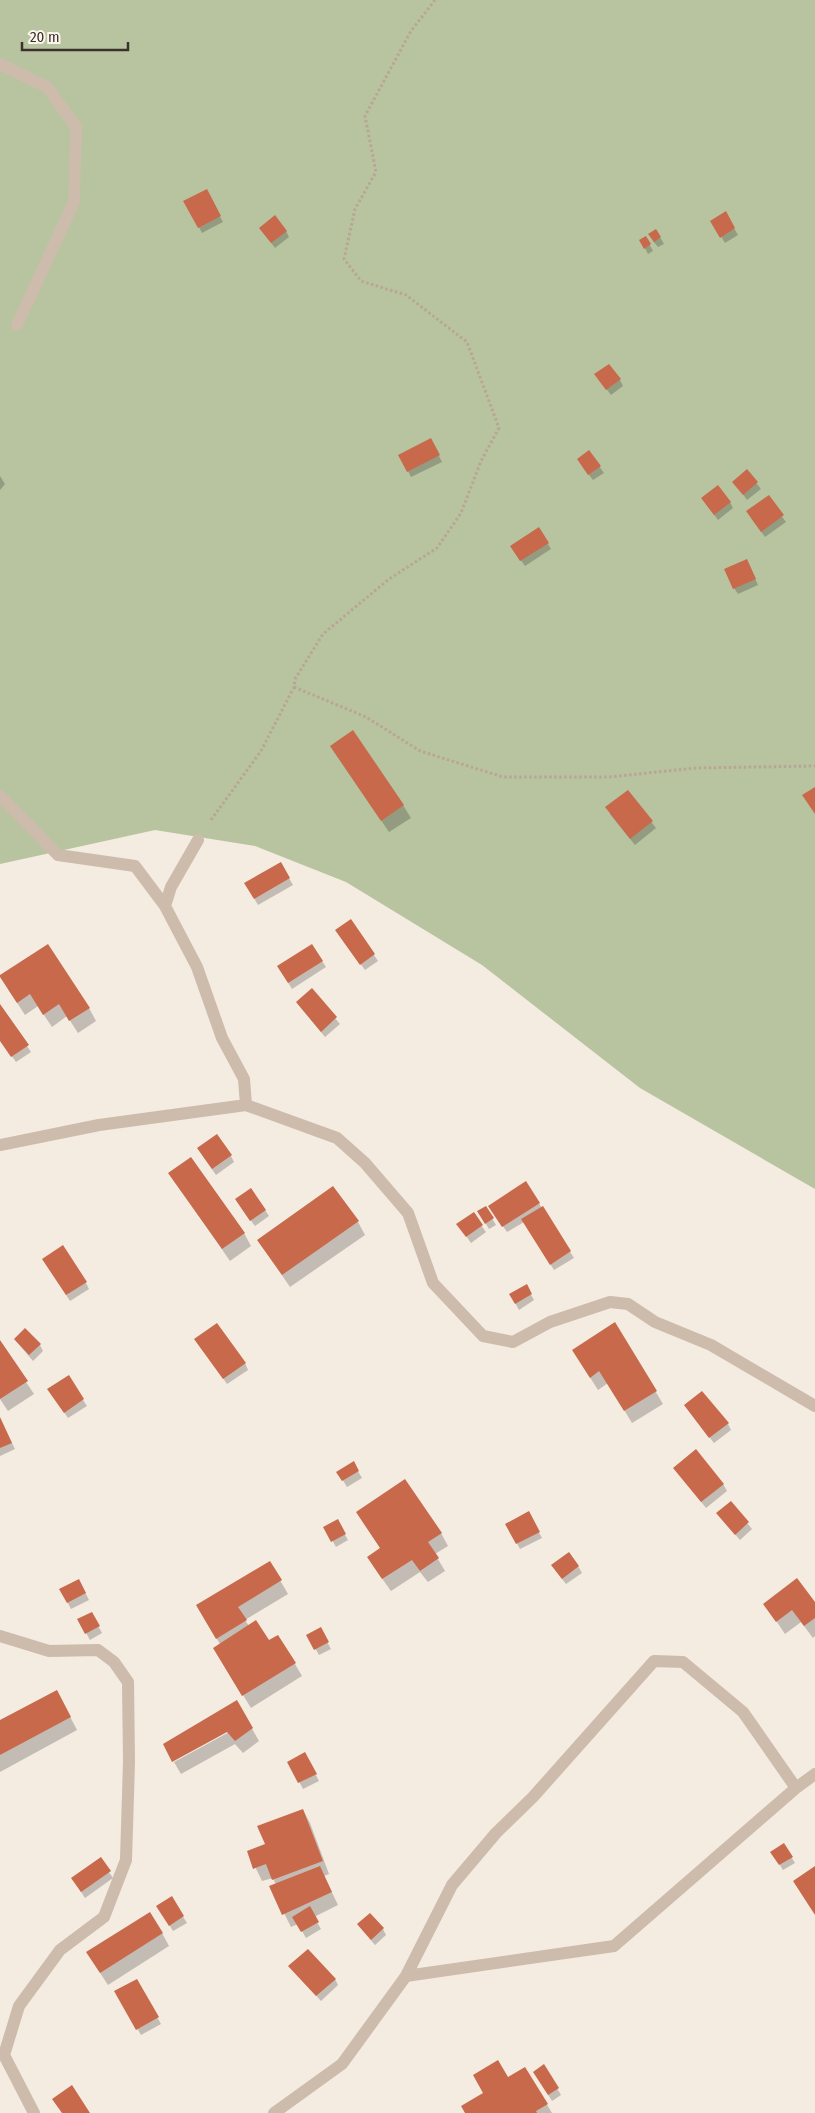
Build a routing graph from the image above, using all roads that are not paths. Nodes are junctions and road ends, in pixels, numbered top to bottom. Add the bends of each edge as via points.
1 (0, 64) edge
2 (16, 324) dead end
3 (0, 796) edge
4 (198, 840) road end
5 (165, 906) junction
6 (246, 1105) junction
7 (0, 1145) edge
8 (815, 1406) edge
9 (0, 1636) edge
10 (815, 1774) edge
11 (796, 1788) junction
12 (406, 1976) junction
13 (34, 2113) edge
14 (274, 2113) edge

1 - 2 street via 48,86 76,127 74,202
3 - 5 street via 58,854 136,866
4 - 5 street via 171,887
5 - 6 street via 197,967 222,1038 244,1079
6 - 7 street via 99,1125
6 - 8 street via 337,1138 365,1163 408,1213 433,1283 483,1336 513,1342 550,1322 610,1302 628,1304 655,1322 711,1345
9 - 13 street via 49,1651 98,1650 114,1662 128,1682 126,1860 104,1917 60,1950 19,2006 4,2055
10 - 11 street
11 - 12 street via 614,1946
11 - 12 street via 743,1712 683,1662 654,1661 452,1885
12 - 14 street via 342,2064

